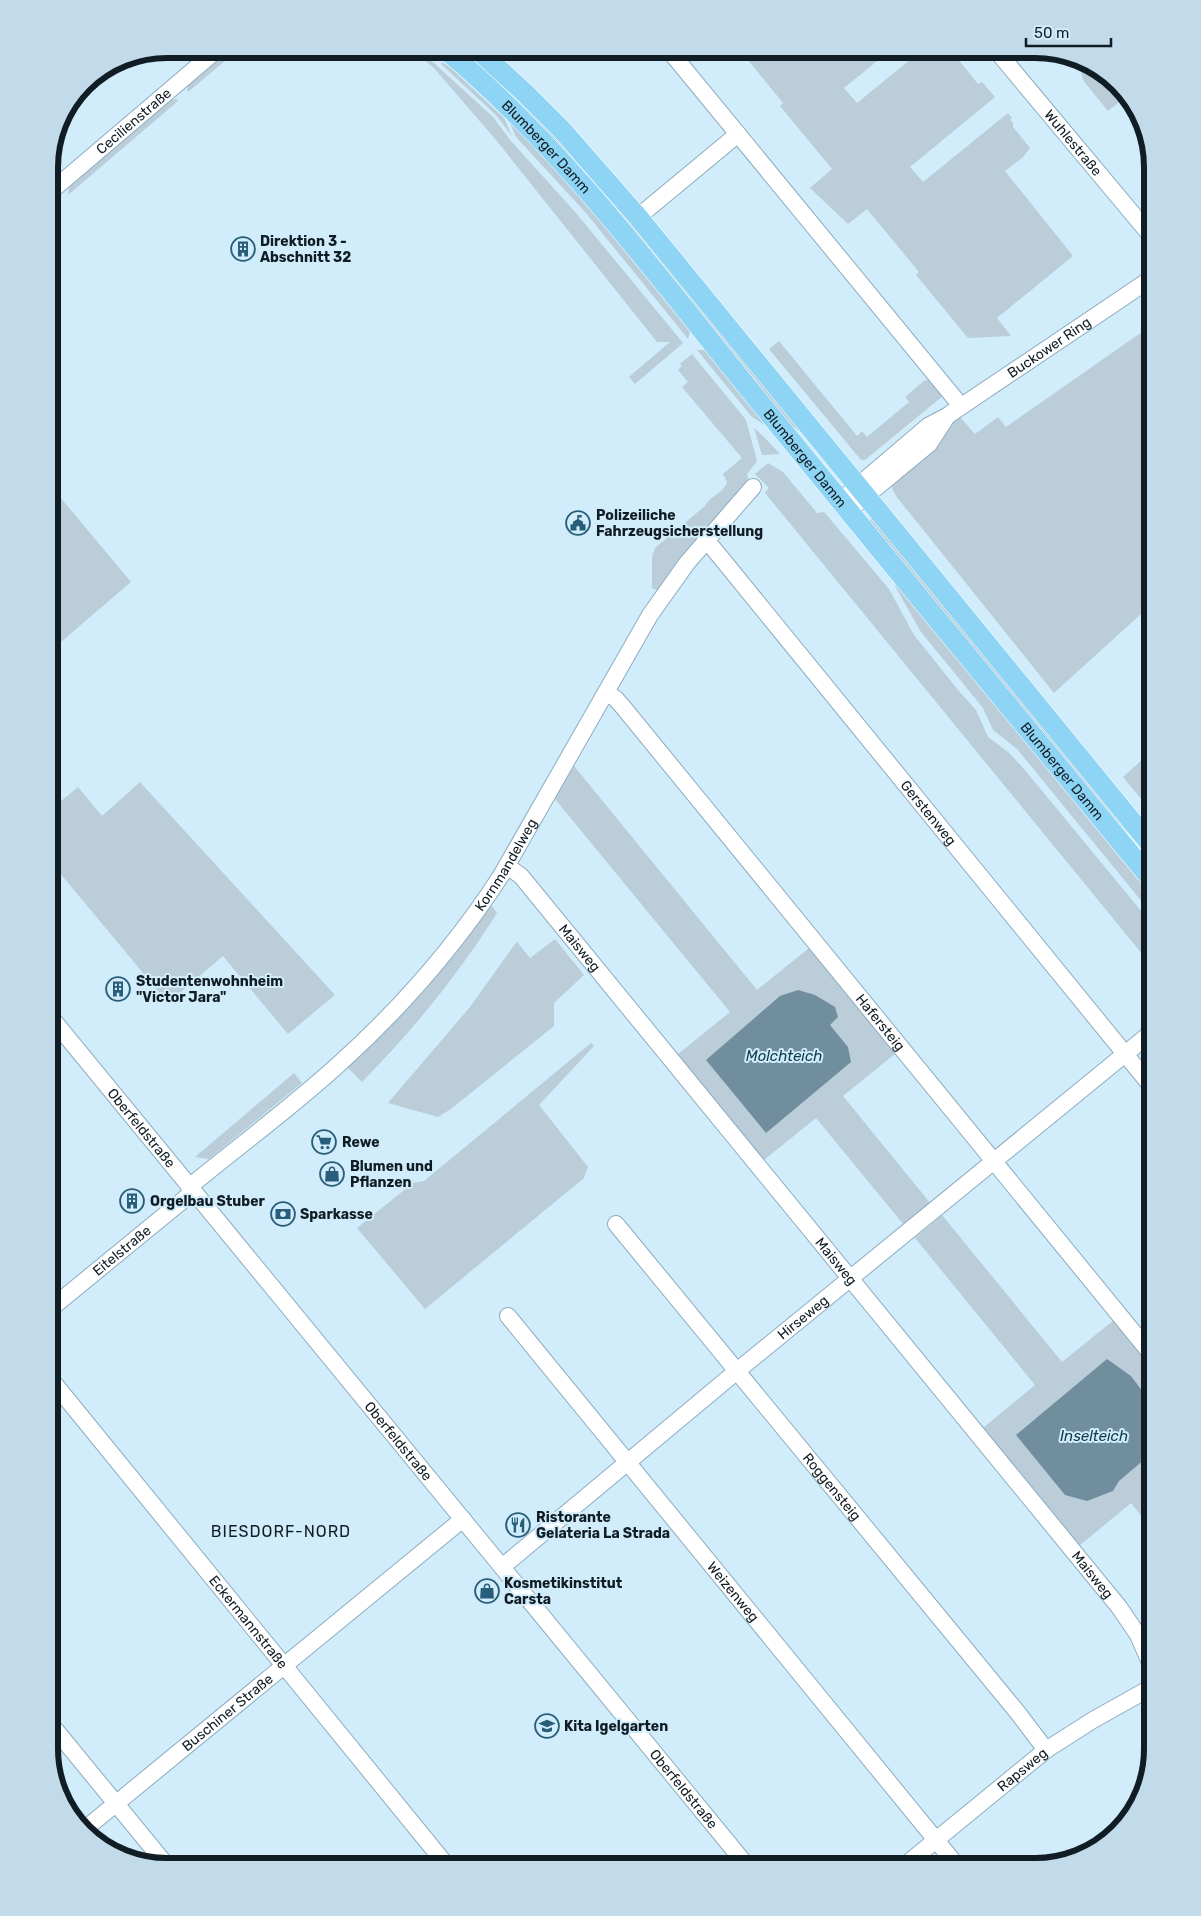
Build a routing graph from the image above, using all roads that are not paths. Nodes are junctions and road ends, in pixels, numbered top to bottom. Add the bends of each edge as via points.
1 (207, 58) edge
2 (455, 58) edge
3 (487, 58) edge
4 (680, 58) edge
5 (1002, 58) edge
6 (738, 134) junction
7 (58, 185) edge
8 (638, 217) junction
9 (1144, 227) edge
10 (1144, 283) edge
11 (961, 406) junction
12 (754, 487) dead end
13 (862, 492) junction
14 (844, 506) junction
15 (705, 542) junction
16 (606, 692) junction
17 (1144, 836) edge
18 (507, 866) junction
19 (1144, 870) edge
20 (58, 1026) edge
21 (1144, 1039) edge
22 (1126, 1054) junction
23 (1144, 1077) edge
24 (995, 1162) junction
25 (191, 1189) junction
26 (616, 1224) dead end
27 (851, 1279) junction
28 (58, 1302) edge
29 (508, 1316) dead end
30 (1144, 1344) edge
31 (737, 1371) junction
32 (58, 1388) edge
33 (628, 1464) junction
34 (463, 1520) junction
35 (502, 1567) junction
36 (1144, 1649) edge
37 (283, 1666) junction
38 (1144, 1691) edge
39 (58, 1733) edge
40 (1046, 1750) junction
41 (116, 1804) junction
42 (88, 1826) edge
43 (936, 1840) junction
44 (161, 1858) edge
45 (441, 1858) edge
46 (741, 1859) edge
47 (913, 1859) edge
48 (951, 1859) edge

1 - 7 street, Cecilienstraße
2 - 14 main road, Blumberger Damm via 498,96 590,193
3 - 8 main road, Blumberger Damm via 562,130
4 - 6 street
5 - 9 street, Wuhlestraße
6 - 8 street
6 - 11 street
8 - 13 main road, Blumberger Damm
10 - 11 street, Buckower Ring
11 - 13 street, Buckower Ring via 947,416 929,444
12 - 15 street, Kornmandelweg
13 - 14 street, Buckower Ring
13 - 17 main road, Blumberger Damm
14 - 19 main road, Blumberger Damm
15 - 16 street, Kornmandelweg via 650,615
15 - 22 street, Gerstenweg
16 - 18 street, Kornmandelweg
16 - 24 street, Hafersteig via 616,699
18 - 25 street, Kornmandelweg via 447,950 365,1039
18 - 27 street, Maisweg via 521,876
20 - 25 street, Oberfeldstraße
21 - 22 street, Hirseweg
22 - 23 street, Gerstenweg
22 - 24 street, Hirseweg
24 - 27 street, Hirseweg
24 - 30 street, Hafersteig
25 - 28 street, Eitelstraße
25 - 34 street, Oberfeldstraße
26 - 31 street, Roggensteig
27 - 31 street, Hirseweg
27 - 36 street, Maisweg via 1119,1607
29 - 33 street, Weizenweg
31 - 33 street, Hirseweg
31 - 40 street, Roggensteig
32 - 37 street, Eckermannstraße
33 - 35 street, Hirseweg
33 - 43 street, Weizenweg
34 - 35 street, Oberfeldstraße
34 - 37 street, Buschiner Straße
35 - 46 street, Oberfeldstraße
37 - 41 street, Buschiner Straße
37 - 45 street, Eckermannstraße
38 - 40 street, Rapsweg
39 - 41 street
40 - 43 street, Rapsweg
41 - 42 street, Buschiner Straße
41 - 44 street
43 - 47 street, Rapsweg
43 - 48 street, Weizenweg

